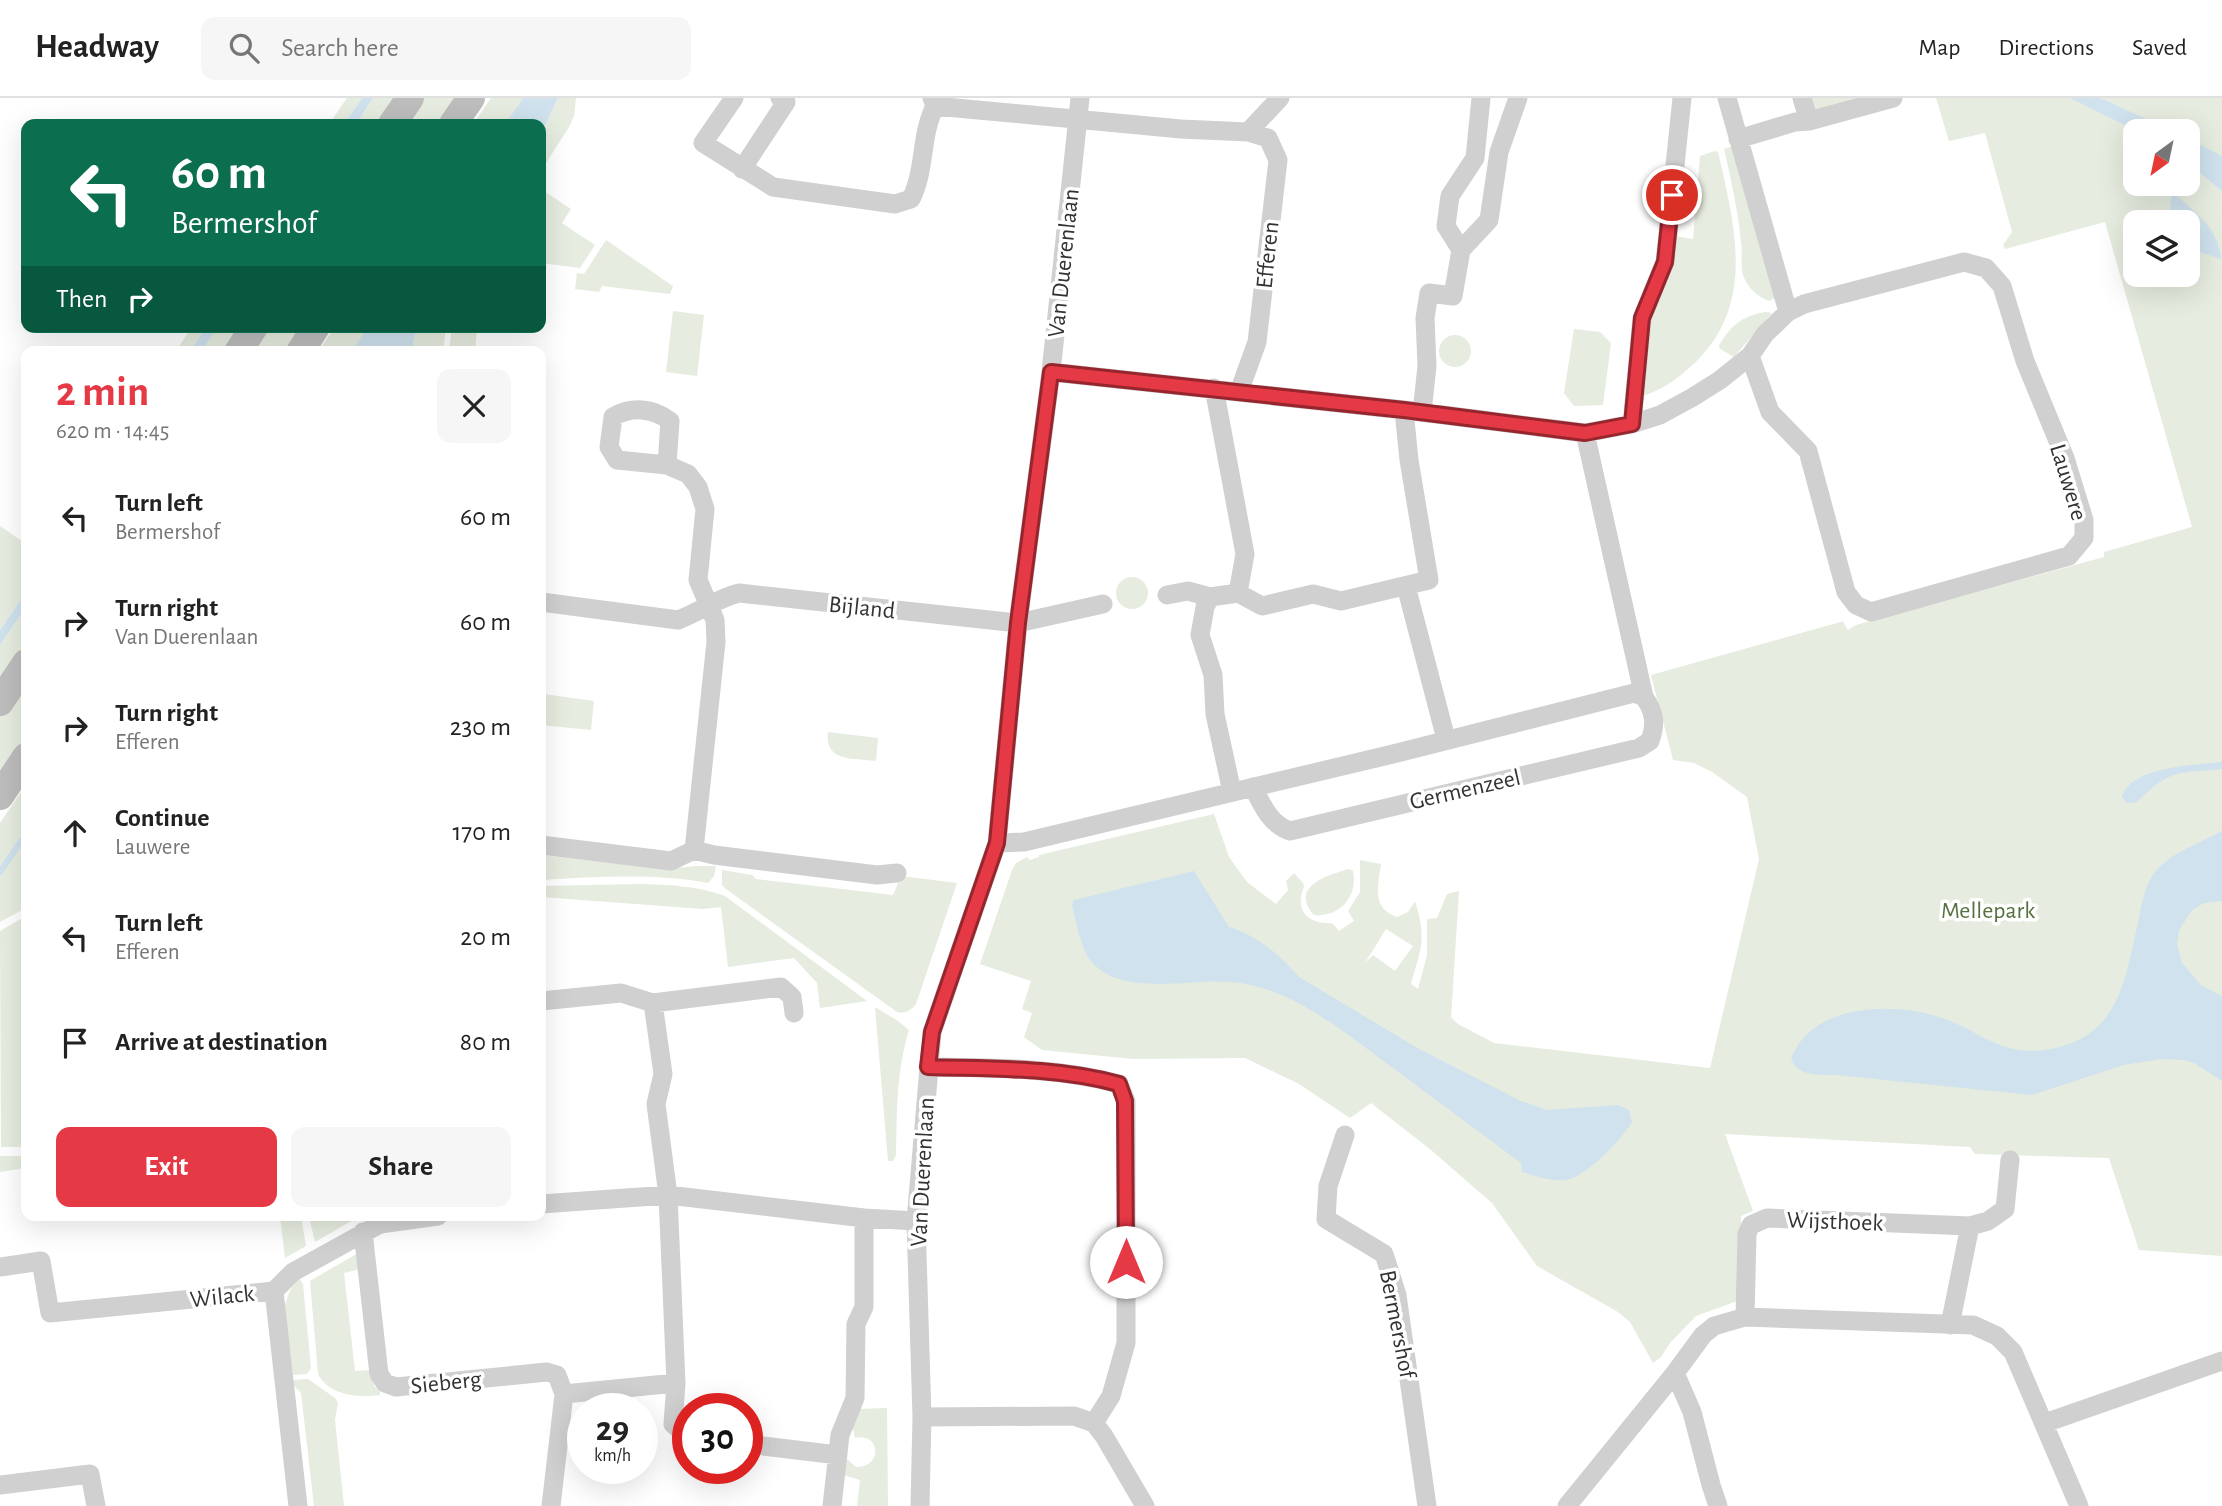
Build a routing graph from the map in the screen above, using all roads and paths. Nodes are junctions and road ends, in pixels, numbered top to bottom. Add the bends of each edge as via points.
1 (410, 98) edge
2 (471, 98) edge
3 (734, 98) edge
4 (780, 98) edge
5 (1080, 98) edge
6 (1280, 98) edge
7 (1481, 98) edge
8 (1517, 98) edge
9 (1682, 98) edge
10 (1727, 98) edge
11 (1802, 98) edge
12 (1893, 98) edge
13 (934, 102) edge
14 (395, 119) edge
15 (456, 119) edge
16 (1077, 119) junction
17 (1809, 121) junction
18 (1248, 132) junction
19 (1738, 139) junction
20 (742, 169) junction
21 (1461, 250) junction
22 (1788, 312) junction
23 (1750, 356) junction
24 (1051, 372) junction
25 (1214, 388) junction
26 (1238, 392) junction
27 (1413, 411) junction
28 (1632, 424) junction
29 (1585, 433) junction
30 (667, 465) dead end
31 (1406, 586) junction
32 (1238, 593) junction
33 (1167, 595) dead end
34 (1210, 597) junction
35 (546, 603) edge
36 (1103, 604) dead end
37 (709, 606) junction
38 (1018, 623) junction
39 (21, 670) edge
40 (1644, 697) junction
41 (0, 702) edge
42 (1446, 740) junction
43 (21, 764) edge
44 (1253, 787) junction
45 (1232, 792) junction
46 (0, 796) edge
47 (997, 843) junction
48 (546, 846) edge
49 (694, 850) junction
50 (897, 873) dead end
51 (546, 1000) edge
52 (653, 1003) junction
53 (794, 1013) dead end
54 (928, 1067) junction
55 (1345, 1135) dead end
56 (2010, 1160) dead end
57 (668, 1195) junction
58 (546, 1204) edge
59 (864, 1219) junction
60 (402, 1221) edge
61 (916, 1221) junction
62 (1970, 1227) junction
63 (363, 1232) junction
64 (0, 1267) edge
65 (274, 1291) junction
66 (1745, 1317) junction
67 (1950, 1325) junction
68 (2222, 1361) edge
69 (1675, 1373) junction
70 (676, 1383) junction
71 (675, 1393) edge
72 (564, 1394) junction
73 (922, 1417) junction
74 (1094, 1423) junction
75 (2045, 1423) junction
76 (763, 1446) edge
77 (838, 1455) junction
78 (0, 1485) edge
79 (96, 1506) edge
80 (298, 1506) edge
81 (551, 1506) edge
82 (832, 1506) edge
83 (920, 1506) edge
84 (1145, 1506) edge
85 (1427, 1506) edge
86 (1567, 1506) edge
87 (1718, 1506) edge
88 (2079, 1506) edge

1 - 14 main road
2 - 15 main road
3 - 20 street via 703,143
4 - 20 street via 786,102
5 - 16 street, Van Duerenlaan
6 - 18 street
7 - 21 street via 1475,158 1450,197 1446,226
8 - 21 street via 1499,152 1489,220
9 - 28 street via 1665,262 1642,318
10 - 19 street
11 - 17 street
12 - 17 street
13 - 16 street
13 - 20 street via 919,183 911,199 895,204 773,187
16 - 18 street
16 - 24 street, Van Duerenlaan
17 - 19 street
18 - 26 street, Efferen via 1268,138 1278,159 1257,342
19 - 22 street
21 - 27 street via 1452,296 1429,293 1427,366
22 - 23 street, Lauwere
22 - 23 street, Lauwere via 1964,262 1986,268 2002,286 2025,361 2065,458 2084,520 2084,538 2069,556 1871,611 1856,605 1846,592 1808,451 1770,412
23 - 28 street, Lauwere via 1693,397
24 - 25 street
24 - 38 street, Van Duerenlaan
25 - 26 street
25 - 32 street via 1245,554
26 - 27 street
27 - 29 street
27 - 31 street via 1409,460 1429,580
28 - 29 street, Lauwere
29 - 40 street, Germenzeel
30 - 37 street via 688,474 705,509 698,580
31 - 32 street via 1341,601 1313,594 1262,606
31 - 42 street
32 - 34 street
33 - 34 street via 1188,591
34 - 45 street via 1200,635 1213,676 1215,714
35 - 37 street, Bijland via 678,620
36 - 38 street
37 - 38 street, Bijland via 739,593
37 - 49 street via 716,642
38 - 47 street, Van Duerenlaan
39 - 41 main road
40 - 42 street, Germenzeel via 1634,693
40 - 44 street, Germenzeel via 1653,710 1654,727 1650,741 1639,748 1290,831 1272,820
42 - 44 street, Germenzeel
43 - 46 main road
44 - 45 street, Germenzeel
45 - 47 street, Germenzeel via 1024,842
47 - 54 street, Van Duerenlaan via 932,1032
48 - 49 street via 671,861
49 - 50 street via 866,874
51 - 52 street via 621,993
52 - 53 street via 781,987 792,996
52 - 57 street via 663,1074 656,1104
54 - 61 street, Van Duerenlaan
54 - 74 street via 1024,1069 1119,1084 1125,1101 1126,1343 1111,1396
55 - 85 street, Bermershof via 1328,1186 1326,1219 1384,1254 1397,1295
56 - 62 street, Wijsthoek via 2005,1209
57 - 58 street
57 - 59 street
57 - 70 street
59 - 61 street
59 - 77 street via 864,1307 856,1324 855,1398 840,1434
60 - 63 street
61 - 73 street, Van Duerenlaan
62 - 66 street, Wijsthoek via 1767,1218 1751,1225 1747,1234
62 - 67 street
63 - 65 street via 293,1272
63 - 72 street, Sieberg via 379,1374 385,1383 396,1387 547,1372 557,1375
64 - 65 street, Wilack via 41,1261 50,1313
65 - 80 street, Wilack
66 - 67 street
66 - 69 street via 1714,1326
67 - 75 street via 1973,1325 1997,1336 2013,1352
68 - 75 street
69 - 86 street
69 - 87 street via 1692,1412
70 - 71 street
70 - 72 street
72 - 81 street
73 - 74 street via 1074,1416
73 - 83 street, Van Duerenlaan
74 - 84 street
75 - 88 street
76 - 77 street
77 - 82 street
78 - 79 street via 90,1474

